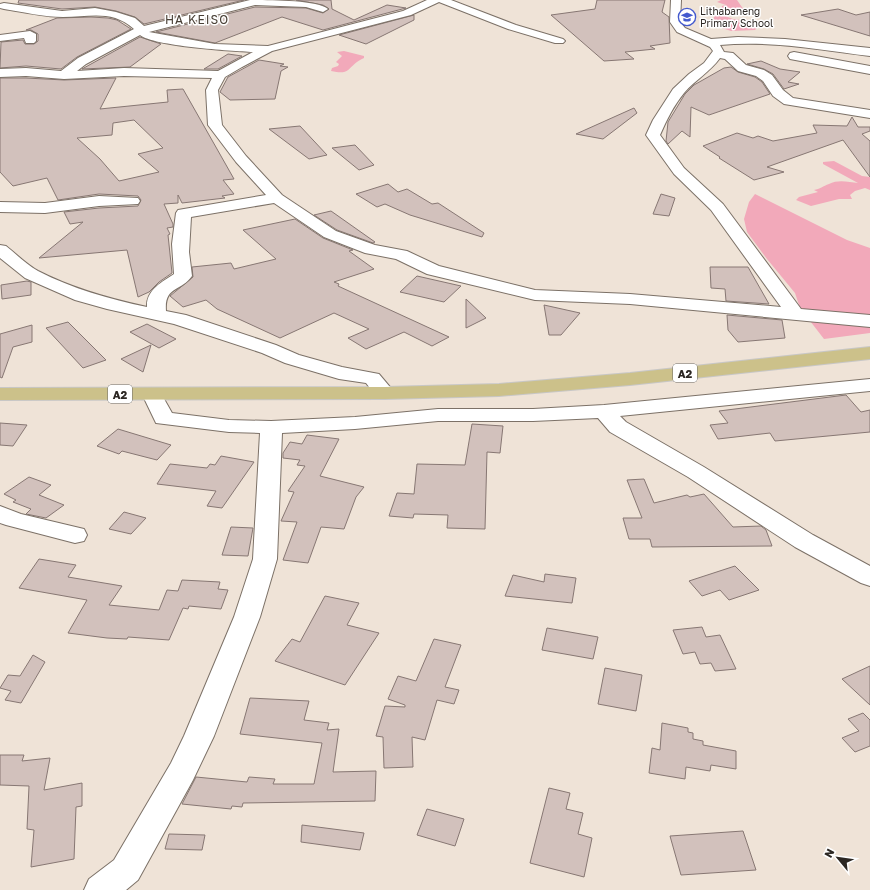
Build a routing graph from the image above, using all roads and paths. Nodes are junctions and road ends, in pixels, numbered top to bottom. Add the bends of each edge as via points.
1 (436, 0) edge
2 (442, 0) edge
3 (676, 0) edge
4 (2, 5) edge
5 (323, 9) dead end
6 (140, 30) junction
7 (0, 38) edge
8 (30, 41) dead end
9 (560, 41) dead end
10 (716, 46) junction
11 (268, 48) junction
12 (870, 52) edge
13 (870, 70) edge
14 (0, 73) edge
15 (64, 75) junction
16 (220, 75) junction
17 (870, 114) edge
18 (277, 198) junction
19 (132, 201) dead end
20 (0, 207) edge
21 (0, 250) edge
22 (157, 314) junction
23 (795, 314) junction
24 (870, 321) edge
25 (870, 354) edge
26 (870, 385) edge
27 (384, 393) junction
28 (0, 394) edge
29 (152, 394) junction
30 (604, 411) junction
31 (271, 427) junction
32 (0, 514) edge
33 (75, 535) dead end
34 (870, 577) edge
35 (101, 890) edge

1 - 11 street via 407,13
2 - 9 street via 512,27
3 - 10 street via 674,22 681,30
4 - 6 street via 62,14 95,11 131,20
5 - 6 street via 306,4 255,2
6 - 11 street via 154,37 215,47
6 - 15 street via 82,61
7 - 8 street via 30,34
10 - 12 street via 738,40 785,42
10 - 13 street via 734,46
10 - 17 street via 742,68 768,78 778,93 789,101
10 - 23 street via 708,66 678,92 653,135 679,171 717,207
11 - 16 street
14 - 15 street
15 - 16 street via 118,72
16 - 18 street via 212,90 215,125 241,159
18 - 22 street via 184,213 179,238 183,276 161,291 156,301
18 - 23 street via 330,234 370,249 401,255 433,270 535,295 630,299
19 - 20 street via 45,208
21 - 22 street via 31,274 81,296
22 - 27 street via 179,319 339,373 372,378
23 - 24 street
25 - 27 main road, A2 via 507,389
26 - 30 street
27 - 29 main road, A2
28 - 29 main road, A2
29 - 31 street via 161,424
30 - 31 street via 533,415 438,415 355,423
30 - 34 street via 618,427 696,472 804,541
31 - 35 street via 265,559 247,617 199,736 182,771 126,870
32 - 33 street via 14,520

